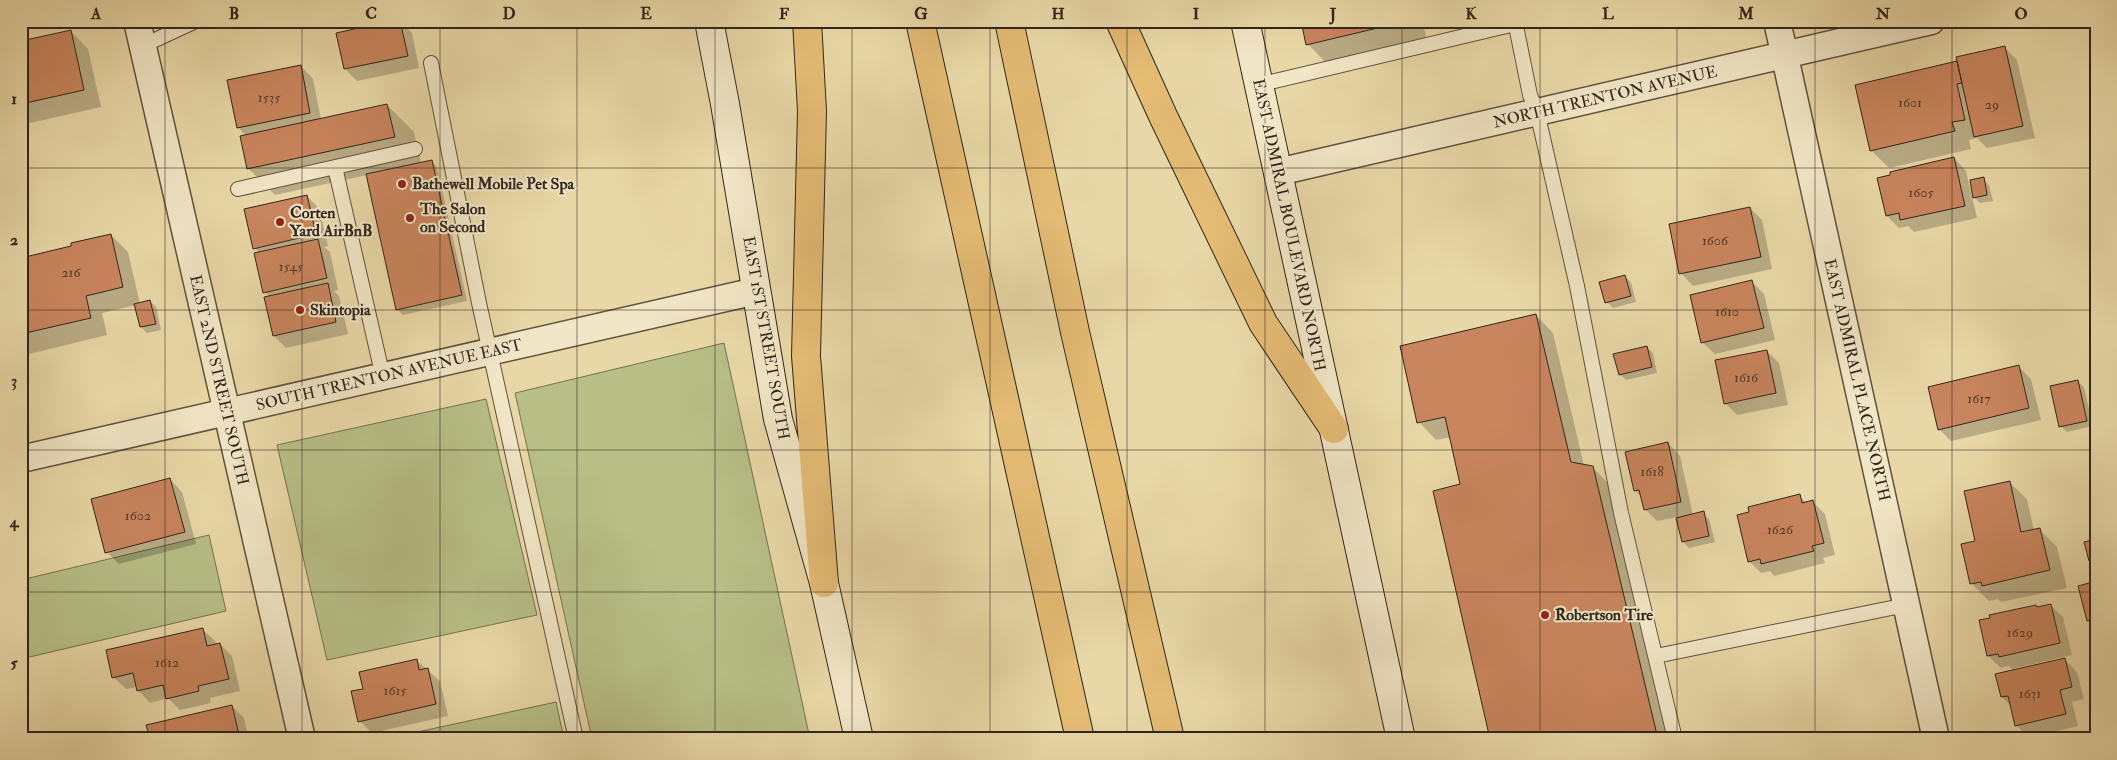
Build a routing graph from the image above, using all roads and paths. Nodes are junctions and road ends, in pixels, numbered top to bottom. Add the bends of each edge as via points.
1 (196, 21) edge
2 (709, 21) edge
3 (807, 21) edge
4 (920, 21) edge
5 (1009, 21) edge
6 (1120, 21) edge
7 (1244, 21) edge
8 (1777, 21) edge
9 (1931, 21) edge
10 (1515, 23) edge
11 (1881, 27) edge
12 (139, 33) edge
13 (1784, 55) junction
14 (431, 63) dead end
15 (1258, 85) junction
16 (1537, 112) junction
17 (415, 149) dead end
18 (335, 167) junction
19 (1278, 172) junction
20 (238, 189) dead end
21 (756, 291) junction
22 (490, 352) junction
23 (382, 376) junction
24 (227, 412) junction
25 (1334, 429) junction
26 (21, 459) edge
27 (824, 582) junction
28 (1906, 605) junction
29 (1656, 656) junction
30 (302, 739) edge
31 (576, 739) edge
32 (859, 739) edge
33 (1080, 739) edge
34 (1170, 739) edge
35 (1401, 739) edge
36 (1675, 739) edge
37 (1936, 739) edge

1 - 12 lane
2 - 21 main road, EAST 1ST STREET SOUTH
3 - 27 highway via 812,111 806,356
4 - 33 highway
5 - 34 highway via 1075,332
6 - 25 highway via 1262,323
7 - 15 main road, EAST ADMIRAL BOULEVARD NORTH
8 - 13 street, EAST ADMIRAL PLACE NORTH
9 - 11 street, NORTH TRENTON AVENUE
10 - 15 lane
10 - 16 lane via 1530,95
11 - 13 street, NORTH TRENTON AVENUE
12 - 24 street, EAST 2ND STREET SOUTH
13 - 16 street, NORTH TRENTON AVENUE
13 - 28 street, EAST ADMIRAL PLACE NORTH
14 - 22 lane
15 - 19 main road, EAST ADMIRAL BOULEVARD NORTH
16 - 19 street, NORTH TRENTON AVENUE
16 - 29 lane via 1577,286 1621,513
17 - 18 lane
18 - 20 lane
18 - 23 lane
19 - 25 main road, EAST ADMIRAL BOULEVARD NORTH
21 - 22 street, SOUTH TRENTON AVENUE EAST
21 - 27 main road, EAST 1ST STREET SOUTH via 778,419
22 - 23 street, SOUTH TRENTON AVENUE EAST
22 - 31 lane
23 - 24 street, SOUTH TRENTON AVENUE EAST
24 - 26 street, SOUTH TRENTON AVENUE EAST
24 - 30 street, EAST 2ND STREET SOUTH
25 - 35 main road, EAST ADMIRAL BOULEVARD NORTH
27 - 32 main road, EAST 1ST STREET SOUTH
28 - 29 lane
28 - 37 street, EAST ADMIRAL PLACE NORTH
29 - 36 lane

